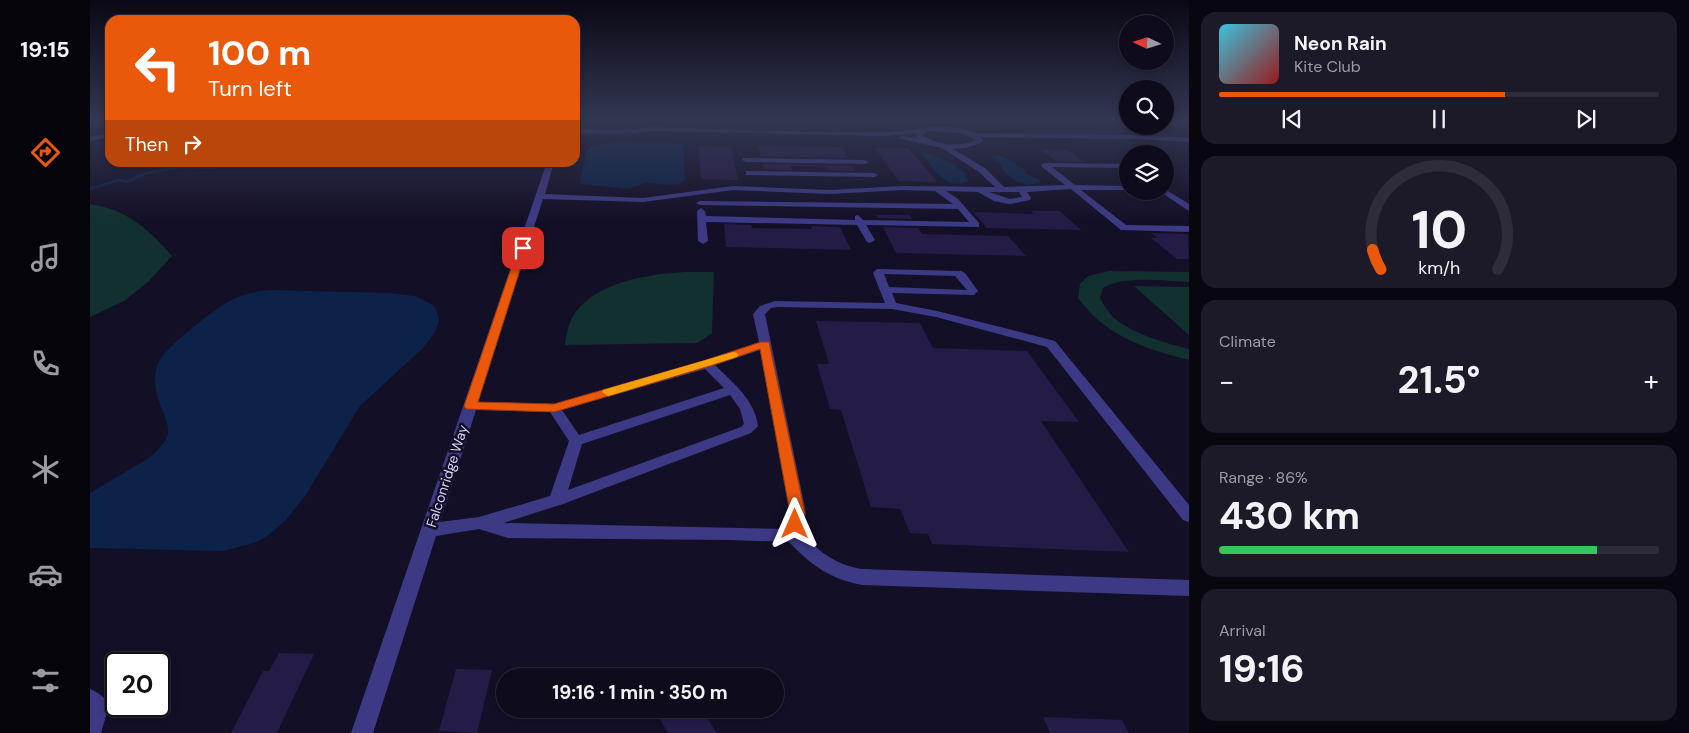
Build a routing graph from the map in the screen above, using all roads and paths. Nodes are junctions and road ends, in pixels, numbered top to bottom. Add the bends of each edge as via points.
1 (858, 153) edge
2 (956, 153) edge
3 (973, 153) edge
4 (865, 162) junction
5 (549, 167) edge
6 (1119, 167) edge
7 (982, 170) junction
8 (749, 173) junction
9 (874, 175) junction
10 (1071, 187) junction
11 (753, 188) junction
12 (936, 188) junction
13 (1119, 188) edge
14 (884, 189) junction
15 (980, 189) junction
16 (1002, 190) junction
17 (1022, 190) junction
18 (844, 191) junction
19 (688, 194) junction
20 (540, 196) junction
21 (1174, 198) edge
22 (700, 203) junction
23 (852, 206) junction
24 (960, 207) junction
25 (1189, 208) edge
26 (701, 219) junction
27 (861, 222) junction
28 (1189, 229) edge
29 (870, 240) dead end
30 (703, 241) dead end
31 (885, 290) junction
32 (892, 306) junction
33 (765, 344) junction
34 (707, 364) junction
35 (732, 390) junction
36 (471, 406) junction
37 (554, 408) junction
38 (576, 441) junction
39 (557, 500) junction
40 (1189, 516) edge
41 (479, 523) junction
42 (429, 530) junction
43 (793, 536) junction
44 (1189, 588) edge
45 (94, 702) edge
46 (90, 732) edge
47 (362, 733) edge

1 - 4 street
2 - 7 street
3 - 7 street
4 - 8 street via 746,156
4 - 9 street
5 - 20 street, Falconridge Way
6 - 10 street via 1045,165
7 - 16 street
8 - 9 street
8 - 11 street
9 - 14 street
10 - 13 street
10 - 17 street
10 - 28 street via 1124,228
11 - 18 street
11 - 19 street
12 - 14 street
12 - 15 street
12 - 24 street
14 - 18 street
15 - 16 street
15 - 17 street via 993,198 1014,202 1027,198
16 - 17 street
18 - 23 street
19 - 20 street via 643,200
19 - 22 street
20 - 36 street, Falconridge Way
21 - 25 street
22 - 23 street
22 - 26 street
23 - 24 street
23 - 27 street
24 - 27 street via 976,225
26 - 27 street
26 - 30 street
27 - 29 street
31 - 31 street via 878,273 881,271 957,273 972,291
31 - 32 street
32 - 33 street via 771,305 759,314
32 - 40 street via 956,318 1051,344
33 - 34 street
33 - 43 street via 798,513
34 - 35 street
34 - 37 street
35 - 38 street
35 - 39 street via 750,414 751,426 746,430
36 - 37 street
36 - 42 street, Falconridge Way
37 - 38 street
38 - 39 street
39 - 41 street
41 - 42 street
41 - 43 street via 508,531
42 - 47 street, Falconridge Way
43 - 44 street via 826,566 850,575
45 - 46 street

